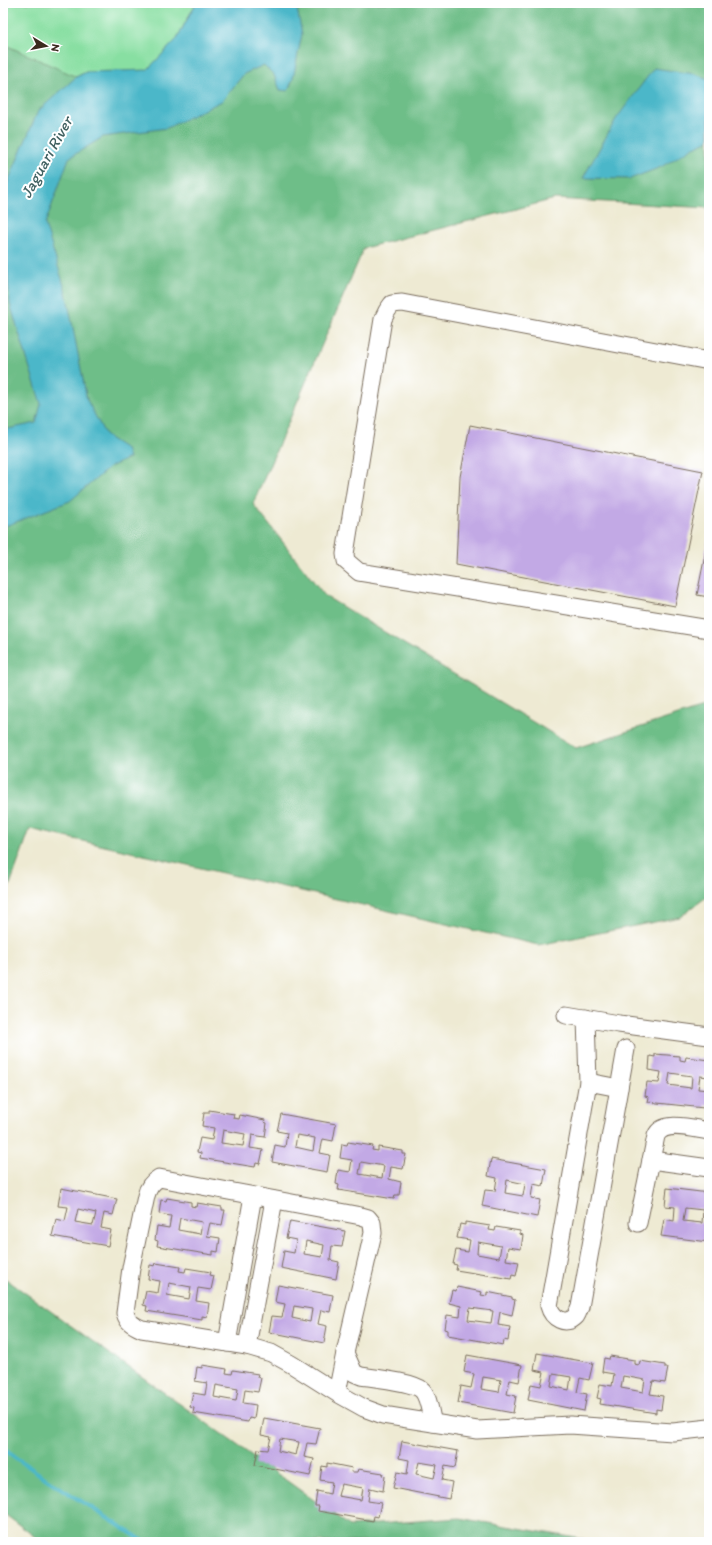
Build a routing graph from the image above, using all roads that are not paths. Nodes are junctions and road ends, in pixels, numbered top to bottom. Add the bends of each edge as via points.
1 (709, 362) edge
2 (709, 629) edge
3 (566, 1015) dead end
4 (586, 1018) junction
5 (709, 1036) edge
6 (626, 1050) dead end
7 (588, 1082) junction
8 (619, 1088) junction
9 (709, 1131) edge
10 (651, 1160) junction
11 (709, 1168) edge
12 (253, 1196) junction
13 (274, 1200) junction
14 (638, 1223) dead end
15 (227, 1343) junction
16 (247, 1346) junction
17 (345, 1353) junction
18 (337, 1393) junction
19 (433, 1423) junction
20 (709, 1428) edge

1 - 2 street via 402,303 392,304 383,319 344,554 346,560 359,572
3 - 4 street
4 - 5 street
4 - 7 street
6 - 8 street
7 - 8 street
7 - 8 street via 549,1306 551,1314 559,1320 575,1317 580,1307
9 - 10 street via 670,1126 662,1128 656,1136
10 - 11 street
10 - 14 street
12 - 13 street
12 - 15 street
12 - 15 street via 159,1178 148,1188 131,1268 125,1313 127,1320 132,1324 142,1329
13 - 16 street
13 - 17 street via 361,1216 368,1218 372,1223 373,1234
15 - 16 street
16 - 18 street via 278,1357
17 - 18 street
17 - 19 street via 354,1373 414,1386 422,1391
18 - 19 street via 383,1415
19 - 20 street via 477,1430 570,1425 673,1432

